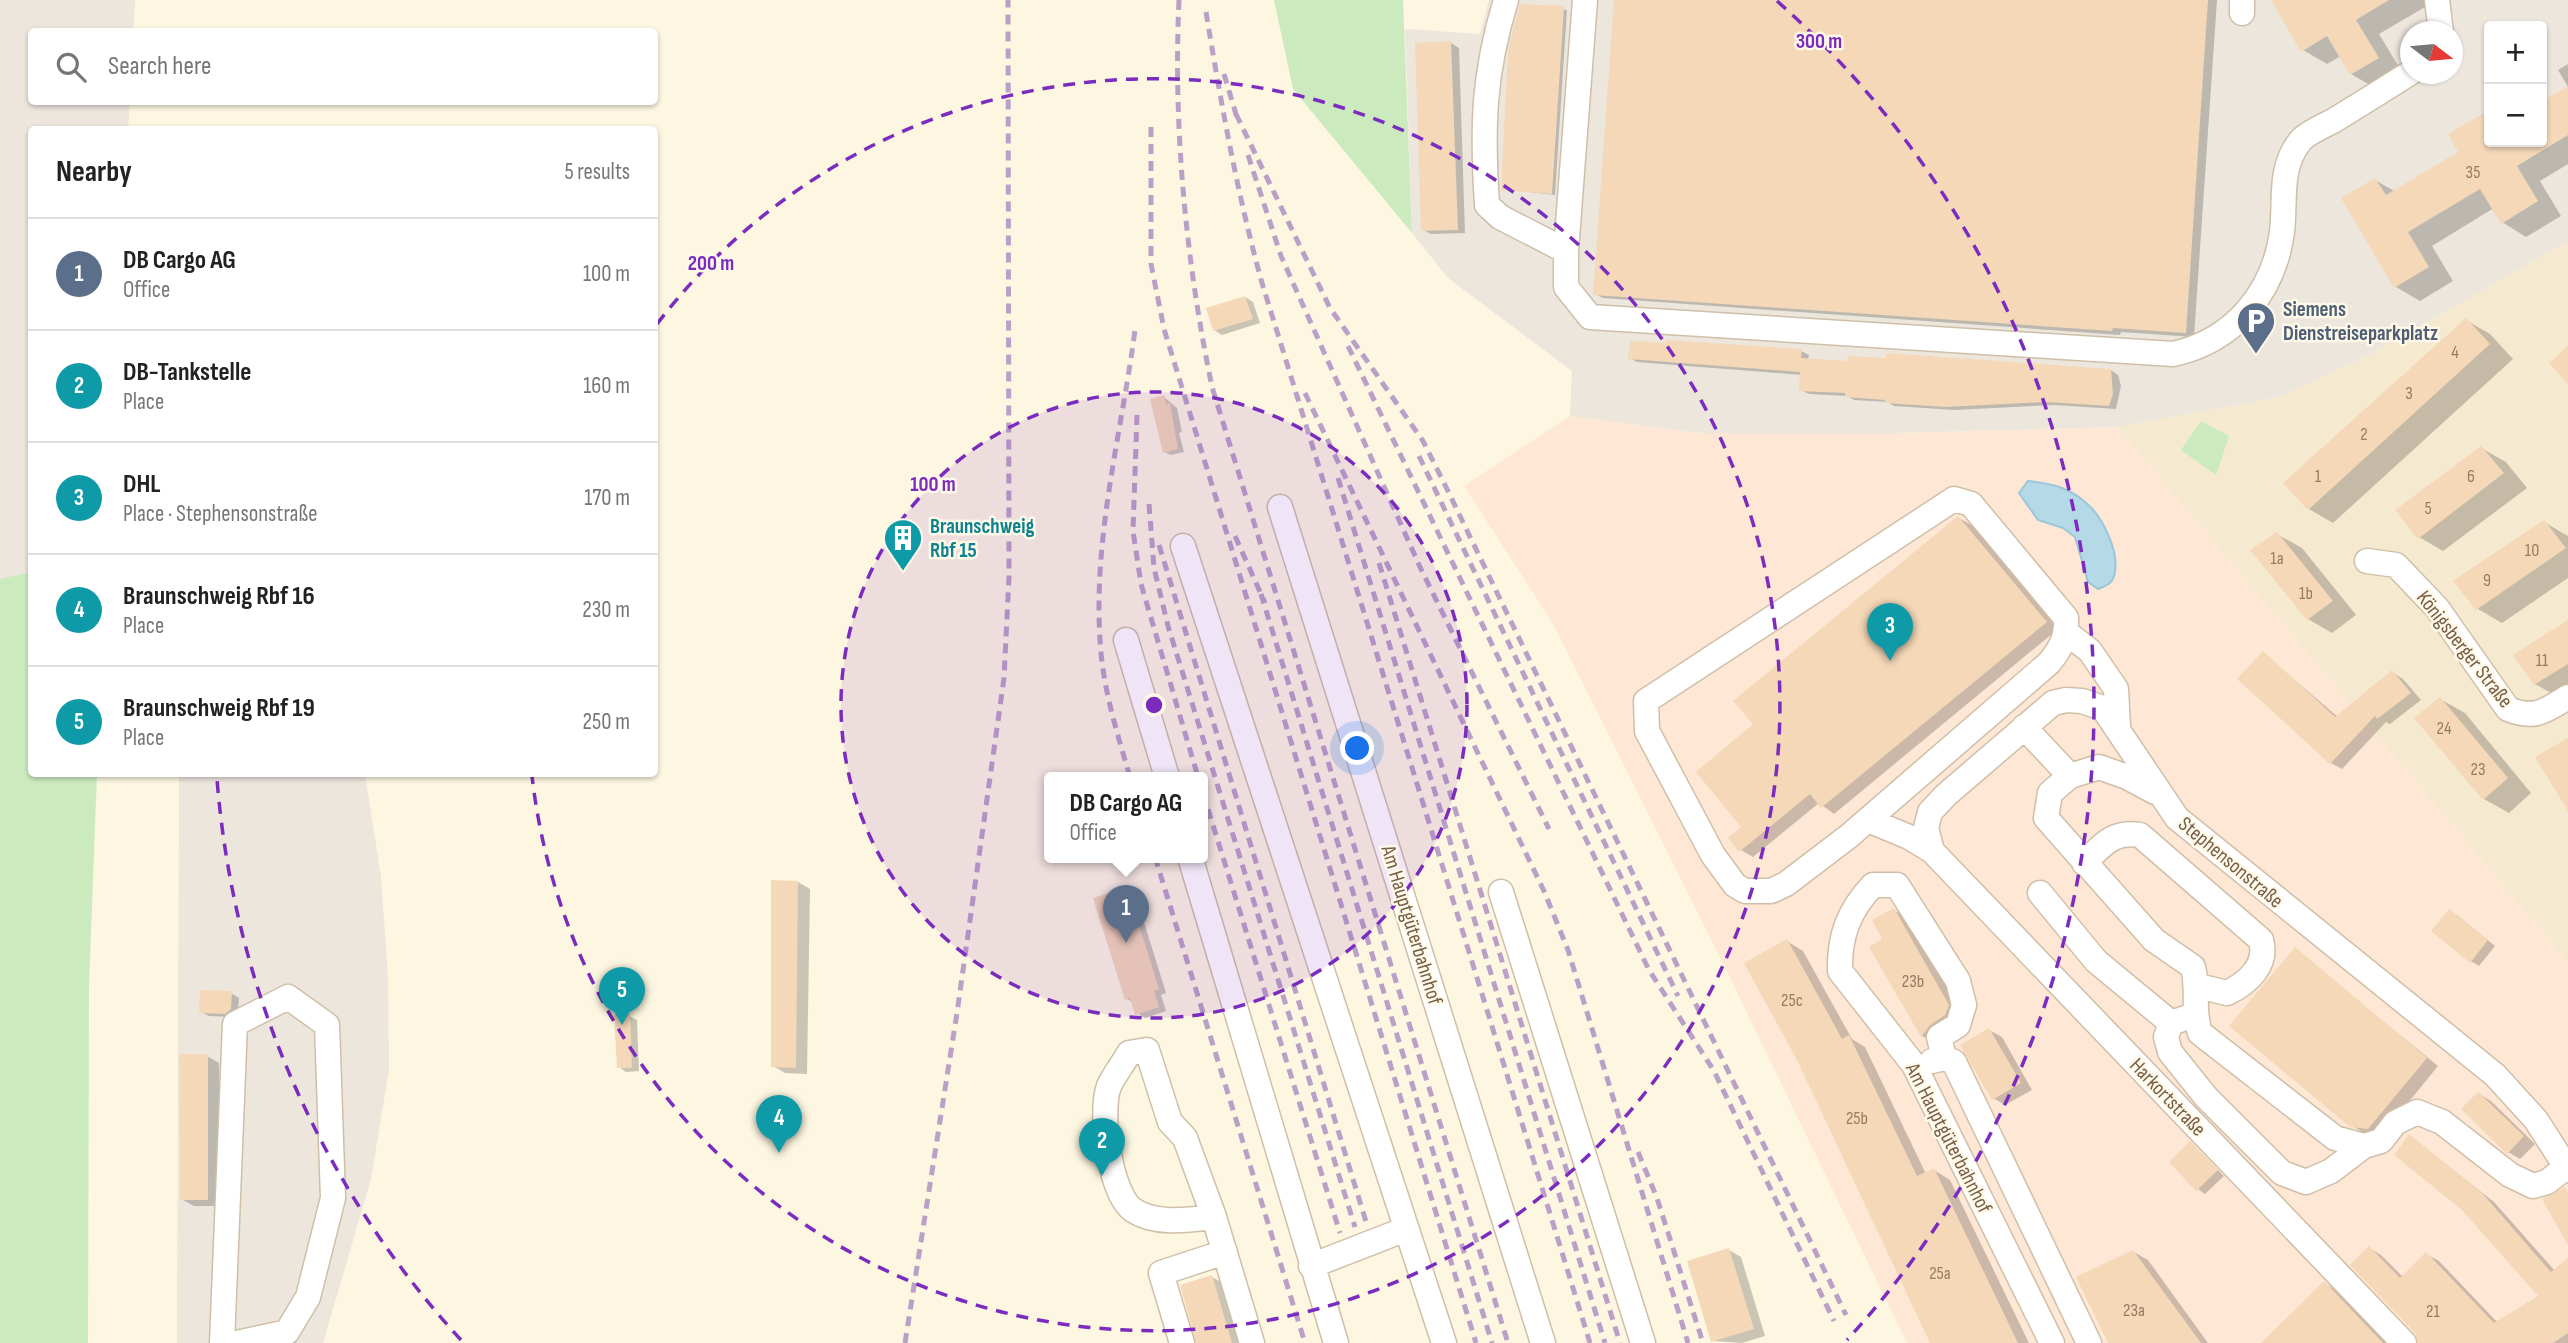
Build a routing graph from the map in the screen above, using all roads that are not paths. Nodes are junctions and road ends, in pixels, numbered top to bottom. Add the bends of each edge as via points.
1 (1506, 0) edge
2 (1585, 0) edge
3 (2437, 0) edge
4 (2440, 21) edge
5 (2400, 79) edge
6 (1566, 251) junction
7 (1280, 507) dead end
8 (1183, 546) dead end
9 (2367, 561) dead end
10 (2067, 633) junction
11 (1126, 640) dead end
12 (2568, 697) edge
13 (2024, 727) junction
14 (2118, 727) junction
15 (1166, 772) edge
16 (2070, 776) junction
17 (2158, 793) junction
18 (1868, 820) junction
19 (1932, 851) junction
20 (1192, 863) edge
21 (2084, 863) junction
22 (1501, 891) dead end
23 (2040, 893) dead end
24 (2198, 986) junction
25 (2182, 1019) junction
26 (1944, 1058) junction
27 (1914, 1065) junction
28 (2364, 1146) junction
29 (2567, 1168) edge
30 (1214, 1217) junction
31 (1406, 1229) junction
32 (1224, 1252) junction
33 (1311, 1266) junction
34 (222, 1343) edge
35 (237, 1343) edge
36 (1182, 1343) edge
37 (1252, 1343) edge
38 (1336, 1343) edge
39 (1444, 1343) edge
40 (1543, 1343) edge
41 (1643, 1343) edge
42 (2052, 1343) edge
43 (2089, 1343) edge
44 (2404, 1343) edge

1 - 6 street via 1491,51 1482,134 1487,205 1500,217
2 - 6 street
3 - 4 street
5 - 6 street via 2302,139 2287,164 2274,271 2252,307 2224,334 2173,354 1590,317 1566,287
7 - 40 street, Am Hauptgüterbahnhof
8 - 31 street
9 - 12 street, Königsberger Straße via 2396,565 2437,608 2508,709 2524,716
10 - 14 street via 2090,650 2116,689
10 - 18 street via 2049,663
10 - 18 street via 2066,618 1971,504 1954,499 1646,701 1647,731 1713,855 1745,891 1771,891 1786,884
11 - 15 street
13 - 14 street, Stephensonstraße via 2053,704 2066,700 2103,708
13 - 16 street
13 - 19 street, Stephensonstraße via 1930,812 1926,828
14 - 17 street, Stephensonstraße
16 - 17 street via 2099,767
16 - 21 street via 2050,793 2046,818
17 - 29 street, Stephensonstraße via 2188,827 2495,1075 2536,1120
18 - 19 street, Harkortstraße
19 - 44 street, Harkortstraße
20 - 33 street
21 - 24 street via 2154,940 2193,967
21 - 24 street via 2110,837 2140,835 2260,940 2264,952 2260,965 2243,985 2227,993
22 - 41 street
23 - 25 street via 2096,961
24 - 25 street
25 - 28 street via 2335,1138
25 - 28 street via 2166,1037 2170,1052 2206,1097 2282,1173 2306,1182
26 - 27 street
26 - 27 street, Am Hauptgüterbahnhof via 1939,1037 1958,1025 1964,1005 1958,981 1897,885 1873,885 1856,903 1844,928 1840,971
26 - 43 street via 1954,1062
27 - 42 street, Am Hauptgüterbahnhof
28 - 29 street via 2381,1141 2395,1123 2417,1112 2442,1122 2510,1175 2533,1186
30 - 30 street via 1185,1138 1170,1122 1147,1050 1129,1054 1108,1088 1106,1131 1115,1186 1133,1210 1155,1218
30 - 32 street
31 - 33 street
31 - 39 street
32 - 36 street via 1161,1273
32 - 37 street
33 - 38 street
34 - 35 street via 235,1024 288,997 327,1025 333,1198 308,1297 288,1332

